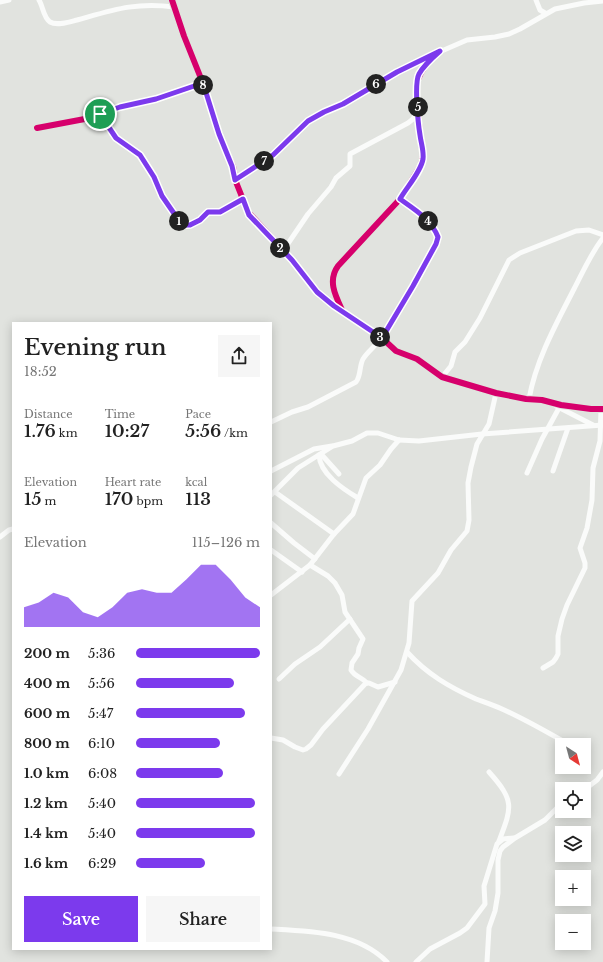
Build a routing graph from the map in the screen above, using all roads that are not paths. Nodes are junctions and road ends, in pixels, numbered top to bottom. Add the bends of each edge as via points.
1 (9, 0) edge
2 (39, 0) edge
3 (172, 0) edge
4 (536, 0) edge
5 (603, 1) edge
6 (0, 2) edge
7 (174, 7) junction
8 (545, 13) junction
9 (440, 51) junction
10 (203, 83) junction
11 (418, 108) junction
12 (100, 114) junction
13 (37, 128) dead end
14 (235, 180) junction
15 (243, 199) junction
16 (400, 199) junction
17 (603, 237) edge
18 (283, 251) junction
19 (344, 313) junction
20 (382, 338) junction
21 (442, 377) junction
22 (496, 393) junction
23 (529, 399) junction
24 (548, 402) junction
25 (559, 408) junction
26 (602, 409) edge
27 (272, 422) edge
28 (600, 425) edge
29 (568, 428) junction
30 (546, 430) junction
31 (482, 434) junction
32 (399, 440) junction
33 (333, 446) junction
34 (320, 455) junction
35 (272, 470) edge
36 (552, 471) dead end
37 (527, 473) dead end
38 (339, 474) dead end
39 (273, 493) edge
40 (358, 498) junction
41 (272, 524) edge
42 (12, 529) edge
43 (334, 534) junction
44 (0, 536) edge
45 (272, 551) edge
46 (316, 559) junction
47 (310, 565) junction
48 (302, 572) junction
49 (272, 594) edge
50 (350, 619) junction
51 (407, 652) junction
52 (543, 668) dead end
53 (279, 679) dead end
54 (395, 682) junction
55 (367, 683) junction
56 (272, 738) edge
57 (558, 738) edge
58 (489, 772) dead end
59 (603, 772) edge
60 (339, 774) dead end
61 (591, 785) edge
62 (555, 810) edge
63 (515, 838) junction
64 (499, 841) junction
65 (272, 929) edge
66 (388, 962) edge
67 (416, 962) edge
68 (487, 962) edge

1 - 6 street
2 - 7 street via 46,18 55,23 130,6
3 - 7 street
4 - 8 street via 540,10
5 - 8 street via 562,7
7 - 10 street
8 - 9 street via 509,34 467,40
9 - 11 street via 419,74 416,88
9 - 14 street via 308,121 273,155
10 - 12 street
10 - 14 street
11 - 16 street via 423,161
11 - 18 street via 411,121 350,154 350,166 336,178
12 - 13 street
12 - 15 street via 116,138 140,155 162,196 182,225 190,225 208,212 220,212
14 - 15 street
15 - 18 street via 248,214
16 - 19 street via 335,270 332,279 334,292
16 - 20 street via 420,213 438,237 417,280
17 - 21 street via 589,230 576,231 520,253 509,260 480,318 465,342 455,352 451,366
17 - 23 street via 558,321 537,369
18 - 19 street via 317,292
19 - 20 street
20 - 21 street via 396,351 417,359
20 - 27 street via 364,358 358,378 352,385
21 - 22 street
22 - 23 street
22 - 31 street via 488,424
23 - 24 street
24 - 25 street
24 - 26 street
25 - 28 street
25 - 30 street
26 - 28 street
28 - 29 street
28 - 52 street via 599,447 593,468 592,500 580,548 585,568 562,619 558,636 558,654 553,662
29 - 30 street
29 - 36 street
30 - 31 street
30 - 37 street
31 - 32 street via 419,441
31 - 51 street via 477,444 468,483 467,531 451,550 438,573 412,601
32 - 33 street via 370,433
32 - 40 street via 380,465 366,478
33 - 34 street
33 - 35 street via 314,449
34 - 38 street
34 - 39 street via 298,468
34 - 40 street via 320,463 332,479 343,490
39 - 43 street
40 - 43 street via 353,514
41 - 46 street
42 - 44 street
43 - 46 street
45 - 48 street
46 - 47 street
47 - 48 street
47 - 50 street via 335,583
48 - 49 street
50 - 53 street via 320,647
50 - 55 street via 363,639 351,668 353,673
51 - 54 street
51 - 57 street via 435,678 532,723
54 - 55 street via 378,687
54 - 60 street
55 - 56 street via 306,749
58 - 64 street via 500,786 510,807
59 - 61 street
62 - 63 street via 545,820
63 - 64 street
63 - 68 street via 503,847 499,856 498,893 489,928
64 - 67 street via 486,879 486,901 483,907 460,933 430,949
65 - 66 street via 306,931 347,939 364,946

